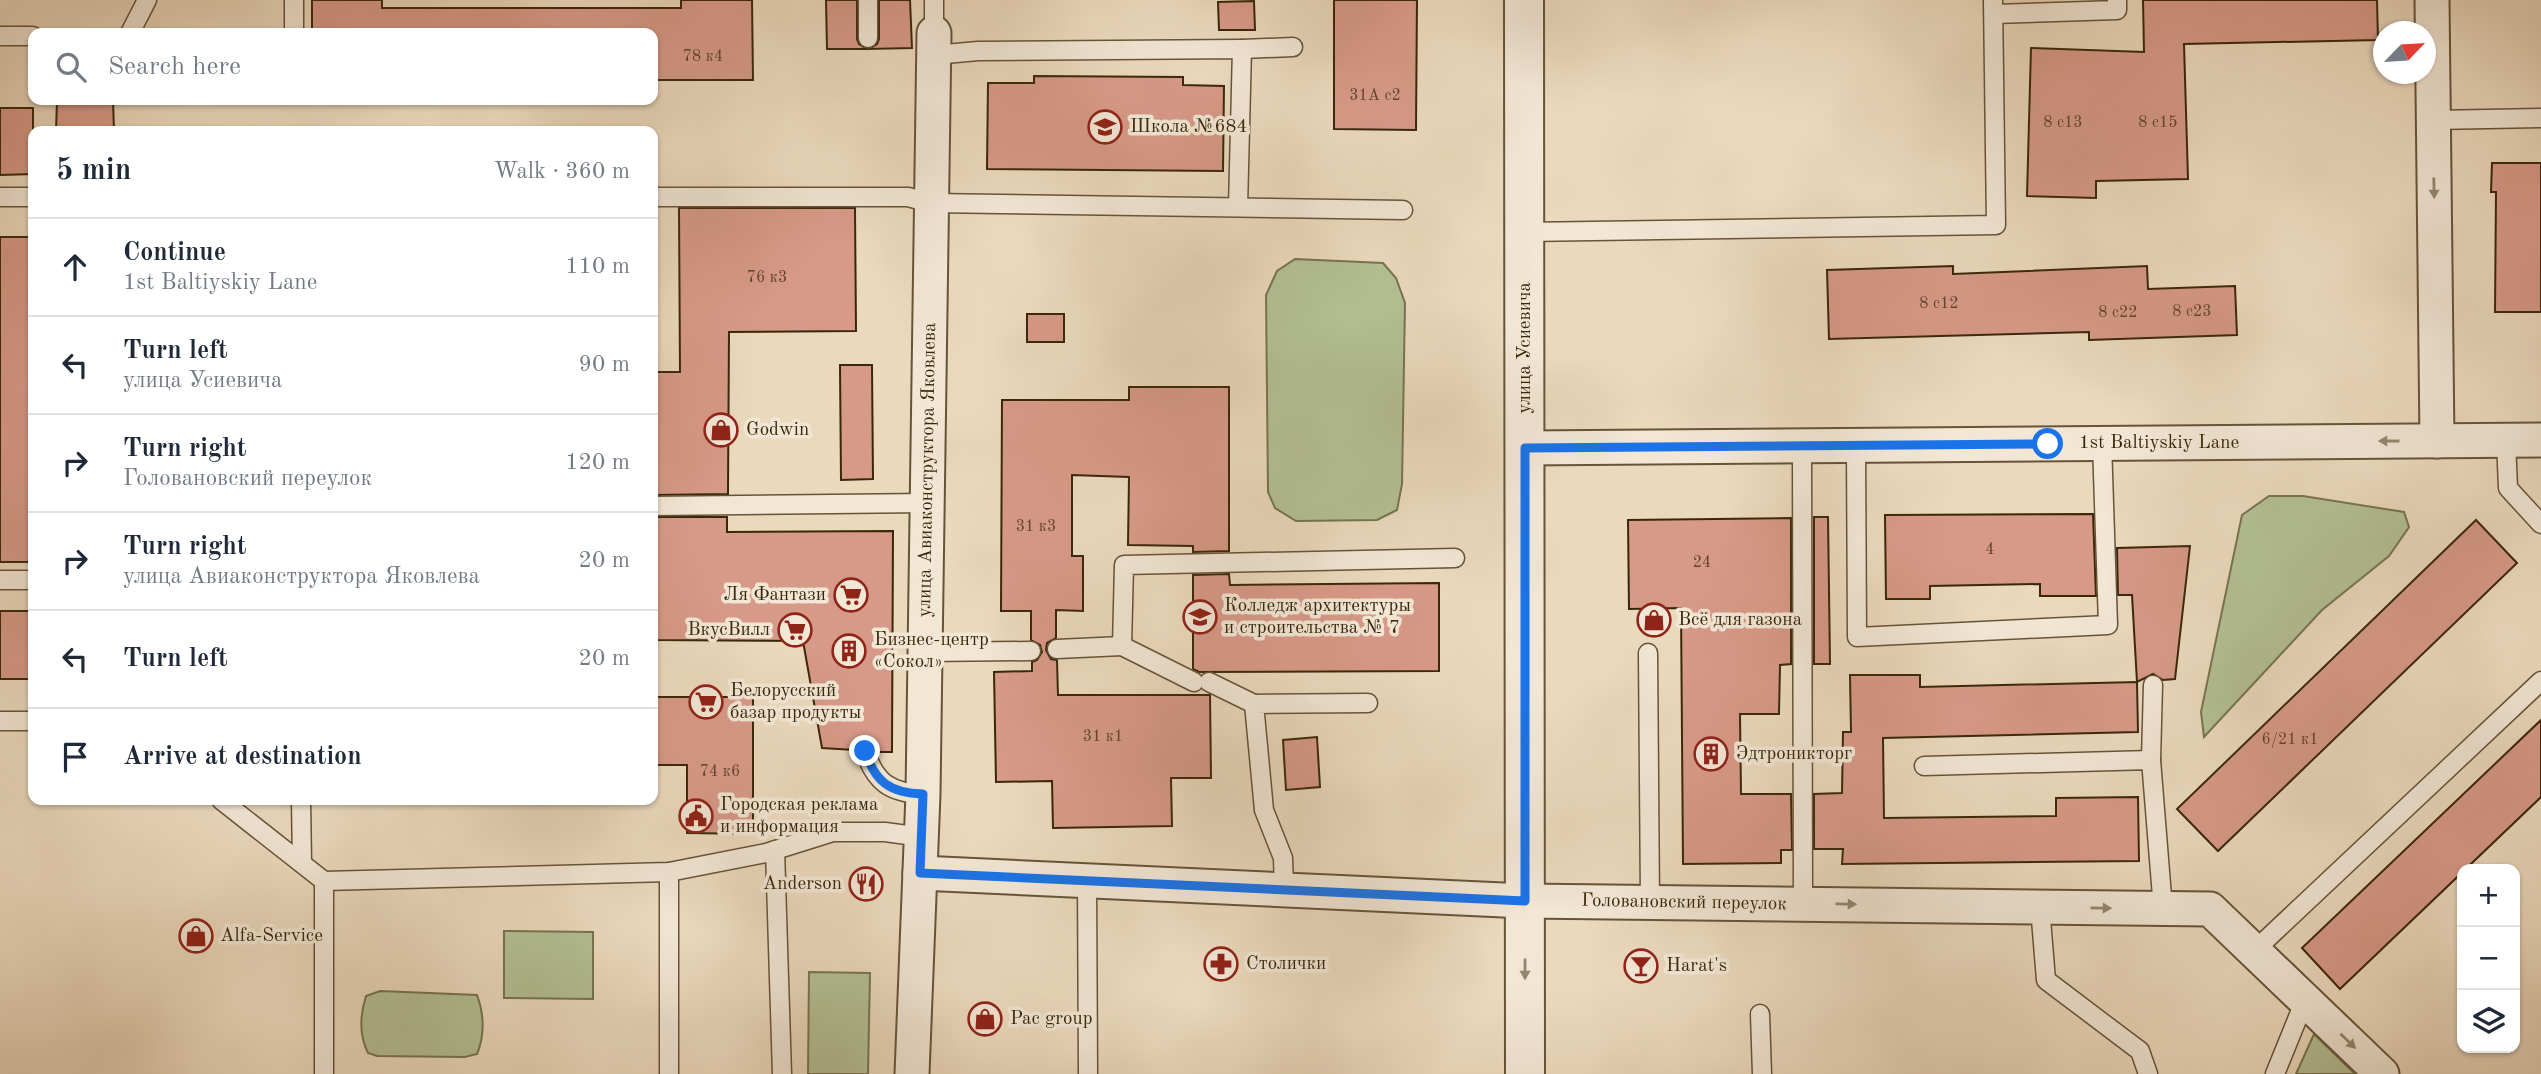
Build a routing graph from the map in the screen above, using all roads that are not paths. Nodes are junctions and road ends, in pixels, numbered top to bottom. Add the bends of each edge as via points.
1 (147, 0) edge
2 (294, 0) edge
3 (868, 0) edge
4 (934, 0) edge
5 (1524, 0) edge
6 (2117, 0) edge
7 (2432, 0) edge
8 (1994, 7) edge
9 (133, 28) edge
10 (294, 28) edge
11 (0, 36) edge
12 (28, 36) edge
13 (868, 38) dead end
14 (934, 44) junction
15 (1293, 47) dead end
16 (1242, 49) junction
17 (2541, 118) edge
18 (2434, 120) junction
19 (0, 197) edge
20 (28, 197) edge
21 (658, 197) edge
22 (932, 202) junction
23 (1238, 207) junction
24 (1403, 210) dead end
25 (1525, 232) junction
26 (2507, 440) junction
27 (2541, 440) edge
28 (2437, 441) junction
29 (2102, 443) junction
30 (1856, 445) junction
31 (1802, 446) junction
32 (1525, 448) junction
33 (927, 503) junction
34 (658, 506) edge
35 (2541, 523) edge
36 (1455, 558) dead end
37 (0, 580) edge
38 (28, 580) edge
39 (1122, 646) junction
40 (1057, 649) dead end
41 (1031, 651) dead end
42 (925, 652) junction
43 (1648, 653) dead end
44 (2541, 681) edge
45 (2153, 685) dead end
46 (1368, 703) dead end
47 (1254, 704) junction
48 (0, 721) edge
49 (28, 721) edge
50 (865, 751) dead end
51 (2151, 760) junction
52 (1924, 766) dead end
53 (923, 794) junction
54 (227, 805) edge
55 (301, 805) edge
56 (922, 837) junction
57 (775, 850) junction
58 (302, 863) junction
59 (668, 872) junction
60 (920, 873) junction
61 (1087, 880) junction
62 (324, 881) junction
63 (1284, 890) junction
64 (1525, 901) junction
65 (1650, 902) junction
66 (1803, 904) junction
67 (2040, 907) junction
68 (2163, 909) junction
69 (2254, 951) junction
70 (2305, 1000) junction
71 (1760, 1014) dead end
72 (324, 1074) edge
73 (669, 1074) edge
74 (782, 1074) edge
75 (912, 1074) edge
76 (1088, 1074) edge
77 (1525, 1074) edge
78 (1762, 1074) edge
79 (2148, 1074) edge
80 (2275, 1074) edge
81 (2382, 1074) edge

1 - 9 lane
2 - 10 lane
3 - 13 lane
4 - 14 lane
5 - 25 street, улица Усиевича
6 - 8 lane via 2117,10
7 - 18 street
8 - 25 lane via 1996,225
11 - 12 lane
14 - 16 lane via 978,51
14 - 22 street, улица Авиаконструктора Яковлева
15 - 16 lane
16 - 23 lane
17 - 18 lane
18 -> 28 street
19 - 20 lane
21 - 22 lane via 908,197
22 - 23 lane
22 - 33 street, улица Авиаконструктора Яковлева
23 - 24 lane
25 - 32 street, улица Усиевича
26 - 27 street, 1st Baltiyskiy Lane
26 - 28 street, 1st Baltiyskiy Lane
26 - 35 lane via 2508,488
28 -> 29 street, 1st Baltiyskiy Lane
29 - 30 street, 1st Baltiyskiy Lane
29 - 30 lane via 2108,625 1857,637
30 - 31 street, 1st Baltiyskiy Lane
31 - 32 street, 1st Baltiyskiy Lane
31 - 66 lane
32 - 64 street, улица Усиевича
33 - 34 lane
33 - 42 street, улица Авиаконструктора Яковлева
36 - 39 lane via 1124,565
37 - 38 lane
39 - 40 lane
39 - 47 lane
41 - 42 lane
42 - 53 street, улица Авиаконструктора Яковлева
43 - 65 lane
44 - 69 lane
45 - 51 lane
46 - 47 lane
47 - 63 lane via 1264,810 1283,858
48 - 49 lane
50 - 53 lane via 871,770 889,787
51 - 52 lane
51 - 68 lane
53 - 56 street, улица Авиаконструктора Яковлева
54 - 58 lane
55 - 58 lane
56 - 57 lane via 834,832
56 - 60 street, улица Авиаконструктора Яковлева
57 - 59 lane
57 - 74 lane
58 - 62 lane
59 - 62 lane
59 - 73 lane
60 - 61 street, Головановский переулок
60 - 75 street, улица Авиаконструктора Яковлева
61 - 63 street, Головановский переулок
61 - 76 lane
62 - 72 lane
63 - 64 street, Головановский переулок
64 - 65 street, Головановский переулок
64 -> 77 street, улица Усиевича
65 - 66 street, Головановский переулок
66 -> 67 street, Головановский переулок
67 -> 68 street, Головановский переулок
67 - 79 lane via 2046,980 2140,1051
68 - 69 street, Головановский переулок via 2210,909
69 - 70 street, Головановский переулок
70 - 80 lane
70 -> 81 street, Головановский переулок
71 - 78 lane

